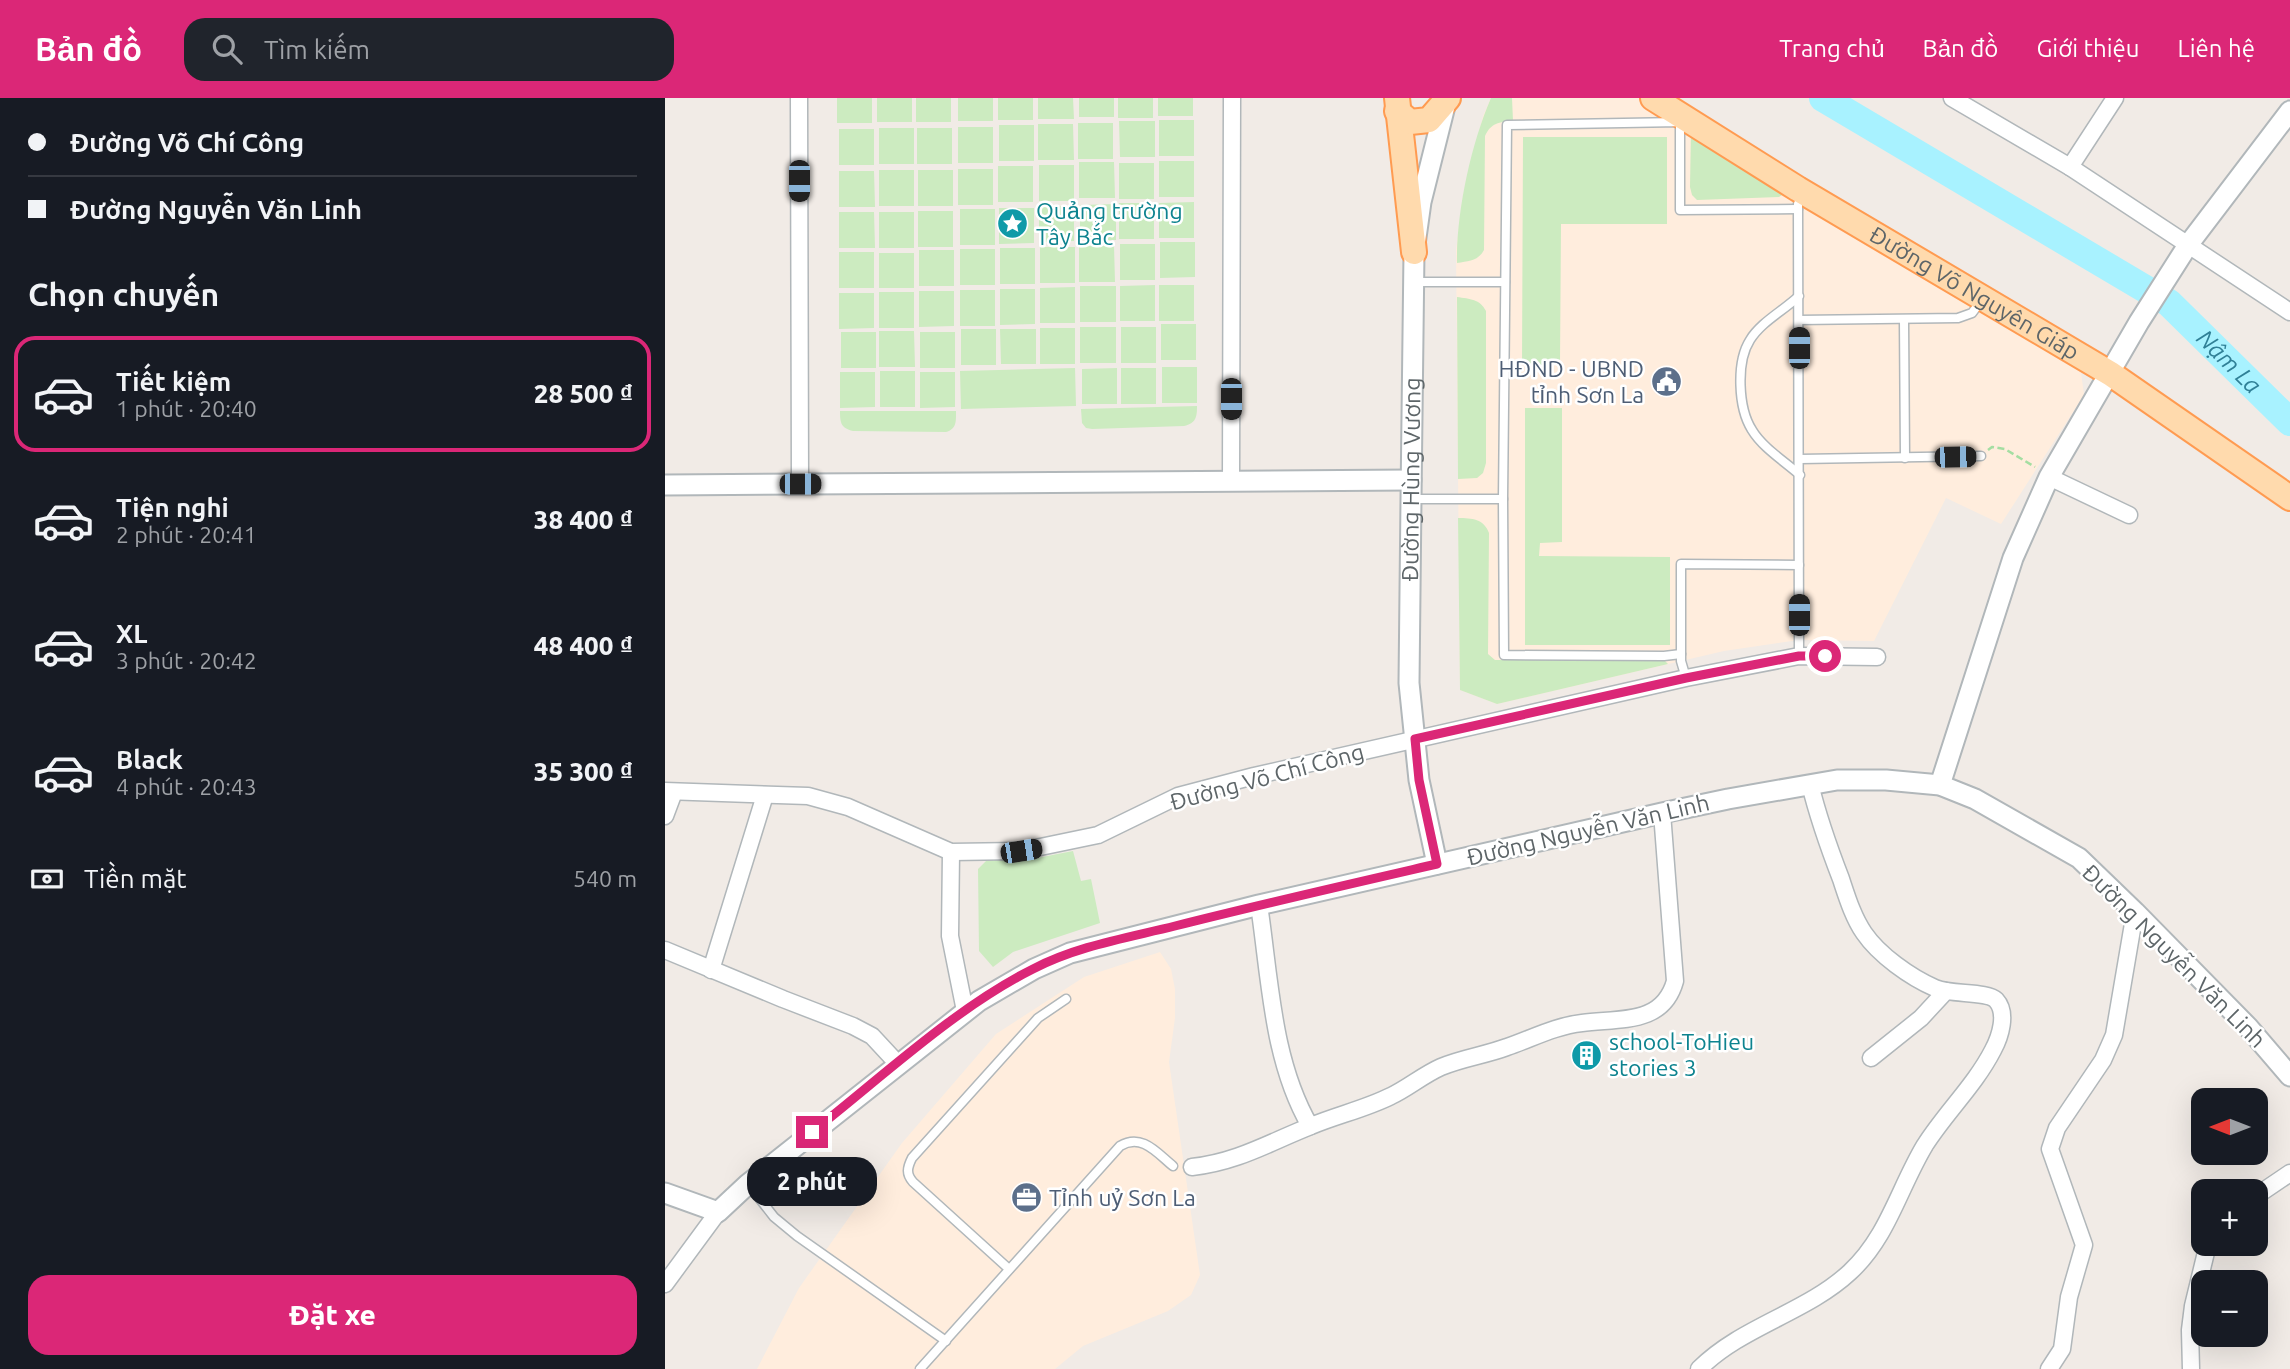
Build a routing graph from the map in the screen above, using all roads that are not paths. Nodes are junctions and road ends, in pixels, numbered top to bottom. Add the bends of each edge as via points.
1 (799, 98) edge
2 (1232, 98) edge
3 (1653, 98) edge
4 (1952, 98) edge
5 (2115, 98) edge
6 (1447, 100) edge
7 (1397, 104) edge
8 (2290, 111) edge
9 (1682, 120) junction
10 (2070, 167) junction
11 (1798, 199) junction
12 (2184, 251) junction
13 (1415, 252) junction
14 (1414, 282) junction
15 (1505, 282) junction
16 (1799, 296) junction
17 (1984, 299) junction
18 (2290, 312) edge
19 (1799, 320) junction
20 (1904, 320) junction
21 (2111, 374) junction
22 (1980, 456) road end
23 (1905, 458) junction
24 (1800, 459) junction
25 (1800, 475) junction
26 (2049, 477) junction
27 (1231, 481) junction
28 (800, 484) junction
29 (665, 485) edge
30 (1411, 489) junction
31 (2290, 498) edge
32 (1503, 499) junction
33 (2129, 515) dead end
34 (1799, 565) junction
35 (1681, 654) junction
36 (1799, 656) junction
37 (1877, 657) dead end
38 (1686, 678) junction
39 (1415, 739) junction
40 (1810, 784) junction
41 (1940, 785) junction
42 (669, 791) edge
43 (765, 795) junction
44 (1663, 813) junction
45 (665, 816) edge
46 (951, 852) junction
47 (1437, 864) junction
48 (1259, 905) junction
49 (2135, 912) junction
50 (665, 950) edge
51 (711, 971) junction
52 (1946, 991) junction
53 (1066, 999) dead end
54 (965, 1012) junction
55 (1871, 1058) dead end
56 (898, 1063) junction
57 (2290, 1076) edge
58 (1310, 1126) junction
59 (1173, 1166) dead end
60 (1192, 1167) dead end
61 (2290, 1173) edge
62 (748, 1184) junction
63 (2268, 1188) edge
64 (665, 1194) edge
65 (718, 1212) junction
66 (2205, 1256) edge
67 (1009, 1269) junction
68 (665, 1284) edge
69 (946, 1341) junction
70 (920, 1369) edge
71 (1699, 1369) edge
72 (2049, 1369) edge
73 (2191, 1369) edge

1 - 28 street
2 - 27 street
3 - 9 main road, Đường Võ Nguyên Giáp
4 - 10 street
5 - 10 street
6 - 7 main road via 1429,120 1410,122
6 - 13 street, Đường Hùng Vương via 1421,202
7 - 13 main road
8 - 12 street
9 - 11 main road, Đường Võ Nguyên Giáp
9 - 11 lane via 1680,210
9 - 15 lane via 1507,125
10 - 12 street
11 - 16 lane
11 - 17 main road, Đường Võ Nguyên Giáp
12 - 18 street
12 - 21 street
13 - 14 street, Đường Hùng Vương
14 - 15 lane
14 - 30 street, Đường Hùng Vương
15 - 32 lane
16 - 19 lane
16 - 25 lane via 1749,341 1740,371 1742,405 1752,430
17 - 20 lane via 1972,313 1958,318
17 - 21 main road, Đường Võ Nguyên Giáp
19 - 20 lane
19 - 24 lane
20 - 23 lane
21 - 26 street
21 - 31 main road, Đường Võ Nguyên Giáp
22 - 23 lane
23 - 24 lane
24 - 25 lane
25 - 34 lane
26 - 33 street
26 - 41 street via 2013,558
27 - 28 street
27 - 30 street
28 - 29 street
30 - 32 lane
30 - 39 street, Đường Hùng Vương via 1409,683
32 - 35 lane via 1504,655
34 - 35 lane via 1681,564
34 - 36 lane
35 - 38 lane
36 - 37 street, Đường Võ Chí Công
36 - 38 street, Đường Võ Chí Công
38 - 39 street, Đường Võ Chí Công
39 - 46 street, Đường Võ Chí Công via 1178,796 1098,835 1057,845 1021,851
39 - 47 street, Đường Hùng Vương
40 - 41 street, Đường Nguyễn Văn Linh via 1886,780
40 - 44 street, Đường Nguyễn Văn Linh
40 - 52 street via 1823,831 1864,933 1895,962
41 - 49 street, Đường Nguyễn Văn Linh via 1994,809 2079,859
42 - 43 street, Đường Võ Chí Công
42 - 45 street
43 - 46 street, Đường Võ Chí Công via 808,796 848,807
43 - 51 street
44 - 47 street, Đường Nguyễn Văn Linh
44 - 58 street via 1675,981 1661,1007 1643,1016 1565,1025 1443,1067 1388,1098
46 - 54 street via 950,936
47 - 48 street, Đường Nguyễn Văn Linh
48 - 54 street, Đường Nguyễn Văn Linh via 1070,953 1034,969
48 - 58 street via 1282,1052 1296,1103
49 - 57 street, Đường Nguyễn Văn Linh
49 - 72 street via 2114,1035 2103,1060 2057,1128 2050,1149 2084,1245 2069,1297 2062,1349
50 - 51 street
51 - 56 street via 853,1026 872,1036
52 - 55 street
52 - 71 street via 1990,995 1998,1002 1999,1035 1983,1066 1924,1148 1885,1229 1849,1273 1728,1345
53 - 67 lane via 1038,1018 907,1167 913,1182
54 - 56 street, Đường Nguyễn Văn Linh
56 - 62 street, Đường Nguyễn Văn Linh
58 - 60 street via 1247,1155
59 - 67 lane via 1143,1142 1134,1140 1120,1146
61 - 63 street
62 - 65 street, Đường Nguyễn Văn Linh
62 - 69 lane via 774,1217 797,1236
64 - 65 street
65 - 68 street
66 - 73 street via 2193,1306
67 - 69 lane
69 - 70 lane

